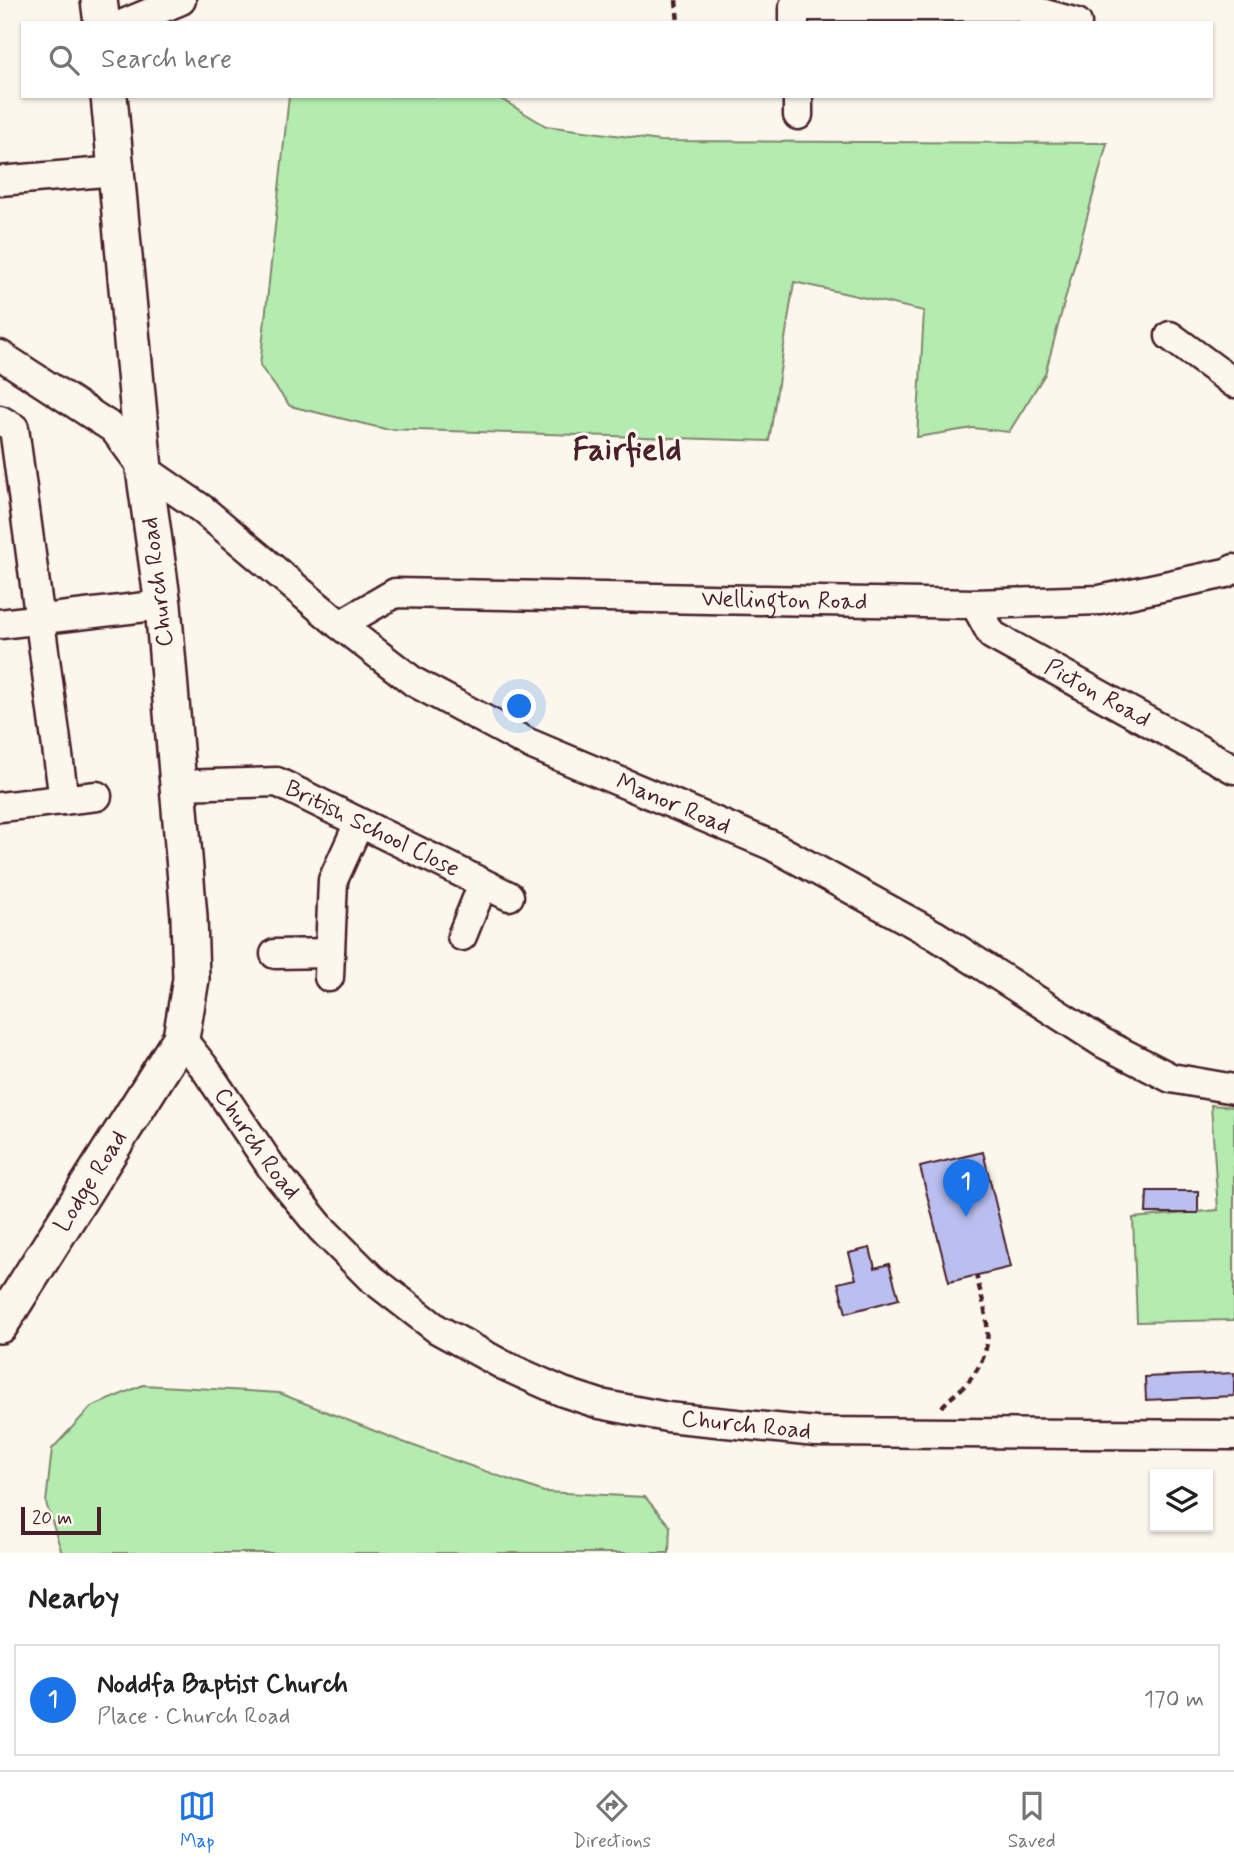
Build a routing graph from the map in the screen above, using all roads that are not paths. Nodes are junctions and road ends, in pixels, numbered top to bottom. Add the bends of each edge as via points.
1 (99, 0) edge
2 (181, 0) edge
3 (923, 3) edge
4 (1016, 3) edge
5 (794, 10) edge
6 (102, 21) edge
7 (131, 21) edge
8 (1071, 21) edge
9 (109, 98) edge
10 (116, 171) junction
11 (0, 181) edge
12 (1170, 336) dead end
13 (0, 355) edge
14 (1234, 383) edge
15 (7, 424) edge
16 (144, 469) junction
17 (11, 484) edge
18 (1234, 569) edge
19 (975, 604) junction
20 (163, 606) junction
21 (40, 619) junction
22 (0, 624) edge
23 (340, 625) junction
24 (1234, 769) edge
25 (177, 785) junction
26 (97, 796) dead end
27 (64, 800) junction
28 (0, 807) edge
29 (359, 823) junction
30 (484, 884) junction
31 (509, 896) dead end
32 (462, 936) dead end
33 (275, 954) dead end
34 (181, 1038) junction
35 (1234, 1089) edge
36 (0, 1325) edge
37 (1234, 1435) edge

1 - 6 main road
2 - 7 street
3 - 4 street
3 - 5 street
4 - 8 street
9 - 10 main road, Church Road
10 - 11 street
10 - 16 main road, Church Road
12 - 14 street
13 - 16 street, Manor Road via 114,429
15 - 17 street
16 - 20 main road, Church Road
16 - 23 street, Manor Road via 202,509
17 - 21 street
18 - 19 street, Wellington Road via 1100,600
19 - 23 street, Wellington Road via 395,593
19 - 24 street, Picton Road via 992,635
20 - 21 street
20 - 25 main road, Church Road
21 - 22 street
21 - 27 street
23 - 35 street, Manor Road via 414,682 528,743 771,845 935,935 1103,1043 1171,1078
25 - 29 street, British School Close via 277,782
25 - 34 main road, Church Road via 191,979
26 - 27 street
27 - 28 street
29 - 30 street, British School Close
29 - 33 street via 333,880 330,965
30 - 31 street, British School Close
30 - 32 street, British School Close
34 - 36 main road, Lodge Road
34 - 37 street, Church Road via 272,1168 321,1228 371,1278 437,1329 563,1392 667,1417 816,1432

